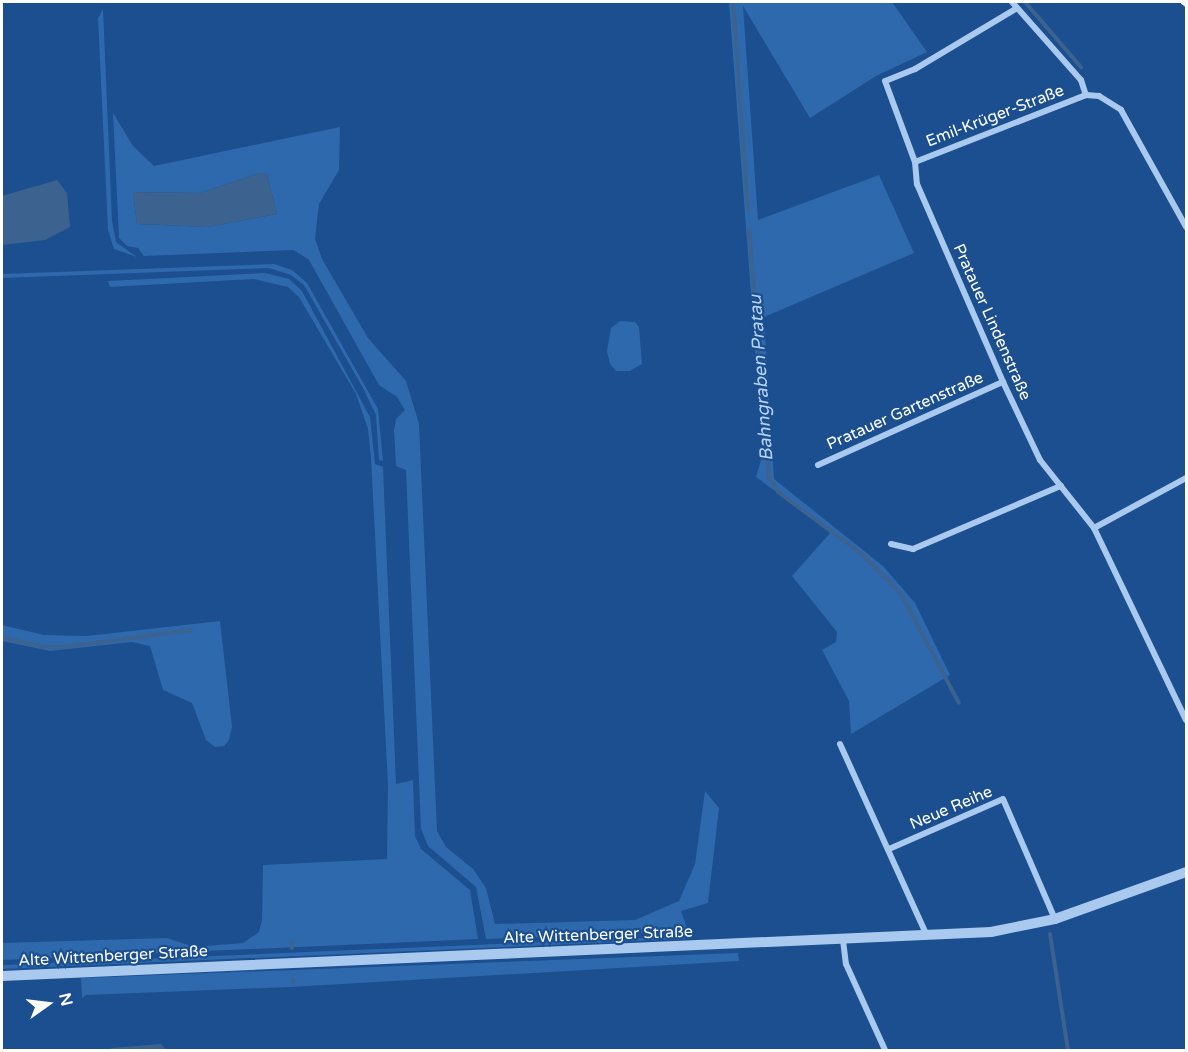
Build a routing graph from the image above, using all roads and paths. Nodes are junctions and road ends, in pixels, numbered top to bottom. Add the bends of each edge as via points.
1 (1012, 2) edge
2 (1017, 8) junction
3 (1086, 95) junction
4 (915, 162) junction
5 (1186, 226) edge
6 (1003, 382) junction
7 (818, 465) dead end
8 (1186, 478) edge
9 (1061, 486) junction
10 (1094, 528) junction
11 (891, 544) dead end
12 (1186, 720) edge
13 (840, 744) dead end
14 (889, 849) junction
15 (1186, 872) edge
16 (1055, 920) junction
17 (927, 936) junction
18 (843, 940) junction
19 (2, 976) edge
20 (885, 1050) edge

1 - 2 street
2 - 3 street via 1082,80
2 - 4 street, Pratauer Lindenstraße via 915,69 885,81
3 - 4 street, Emil-Krüger-Straße
3 - 5 street via 1111,100 1121,110
4 - 6 street, Pratauer Lindenstraße via 917,184
6 - 7 street, Pratauer Gartenstraße
6 - 9 street, Pratauer Lindenstraße via 1040,460
8 - 10 street
9 - 10 street, Pratauer Lindenstraße
9 - 11 street via 913,549
10 - 12 street, Pratauer Lindenstraße
13 - 14 street
14 - 16 street, Neue Reihe via 1003,799
14 - 17 street
15 - 16 street, Alte Wittenberger Straße
16 - 17 street, Alte Wittenberger Straße via 1021,929
17 - 18 street, Alte Wittenberger Straße
18 - 19 street, Alte Wittenberger Straße
18 - 20 street via 846,964

